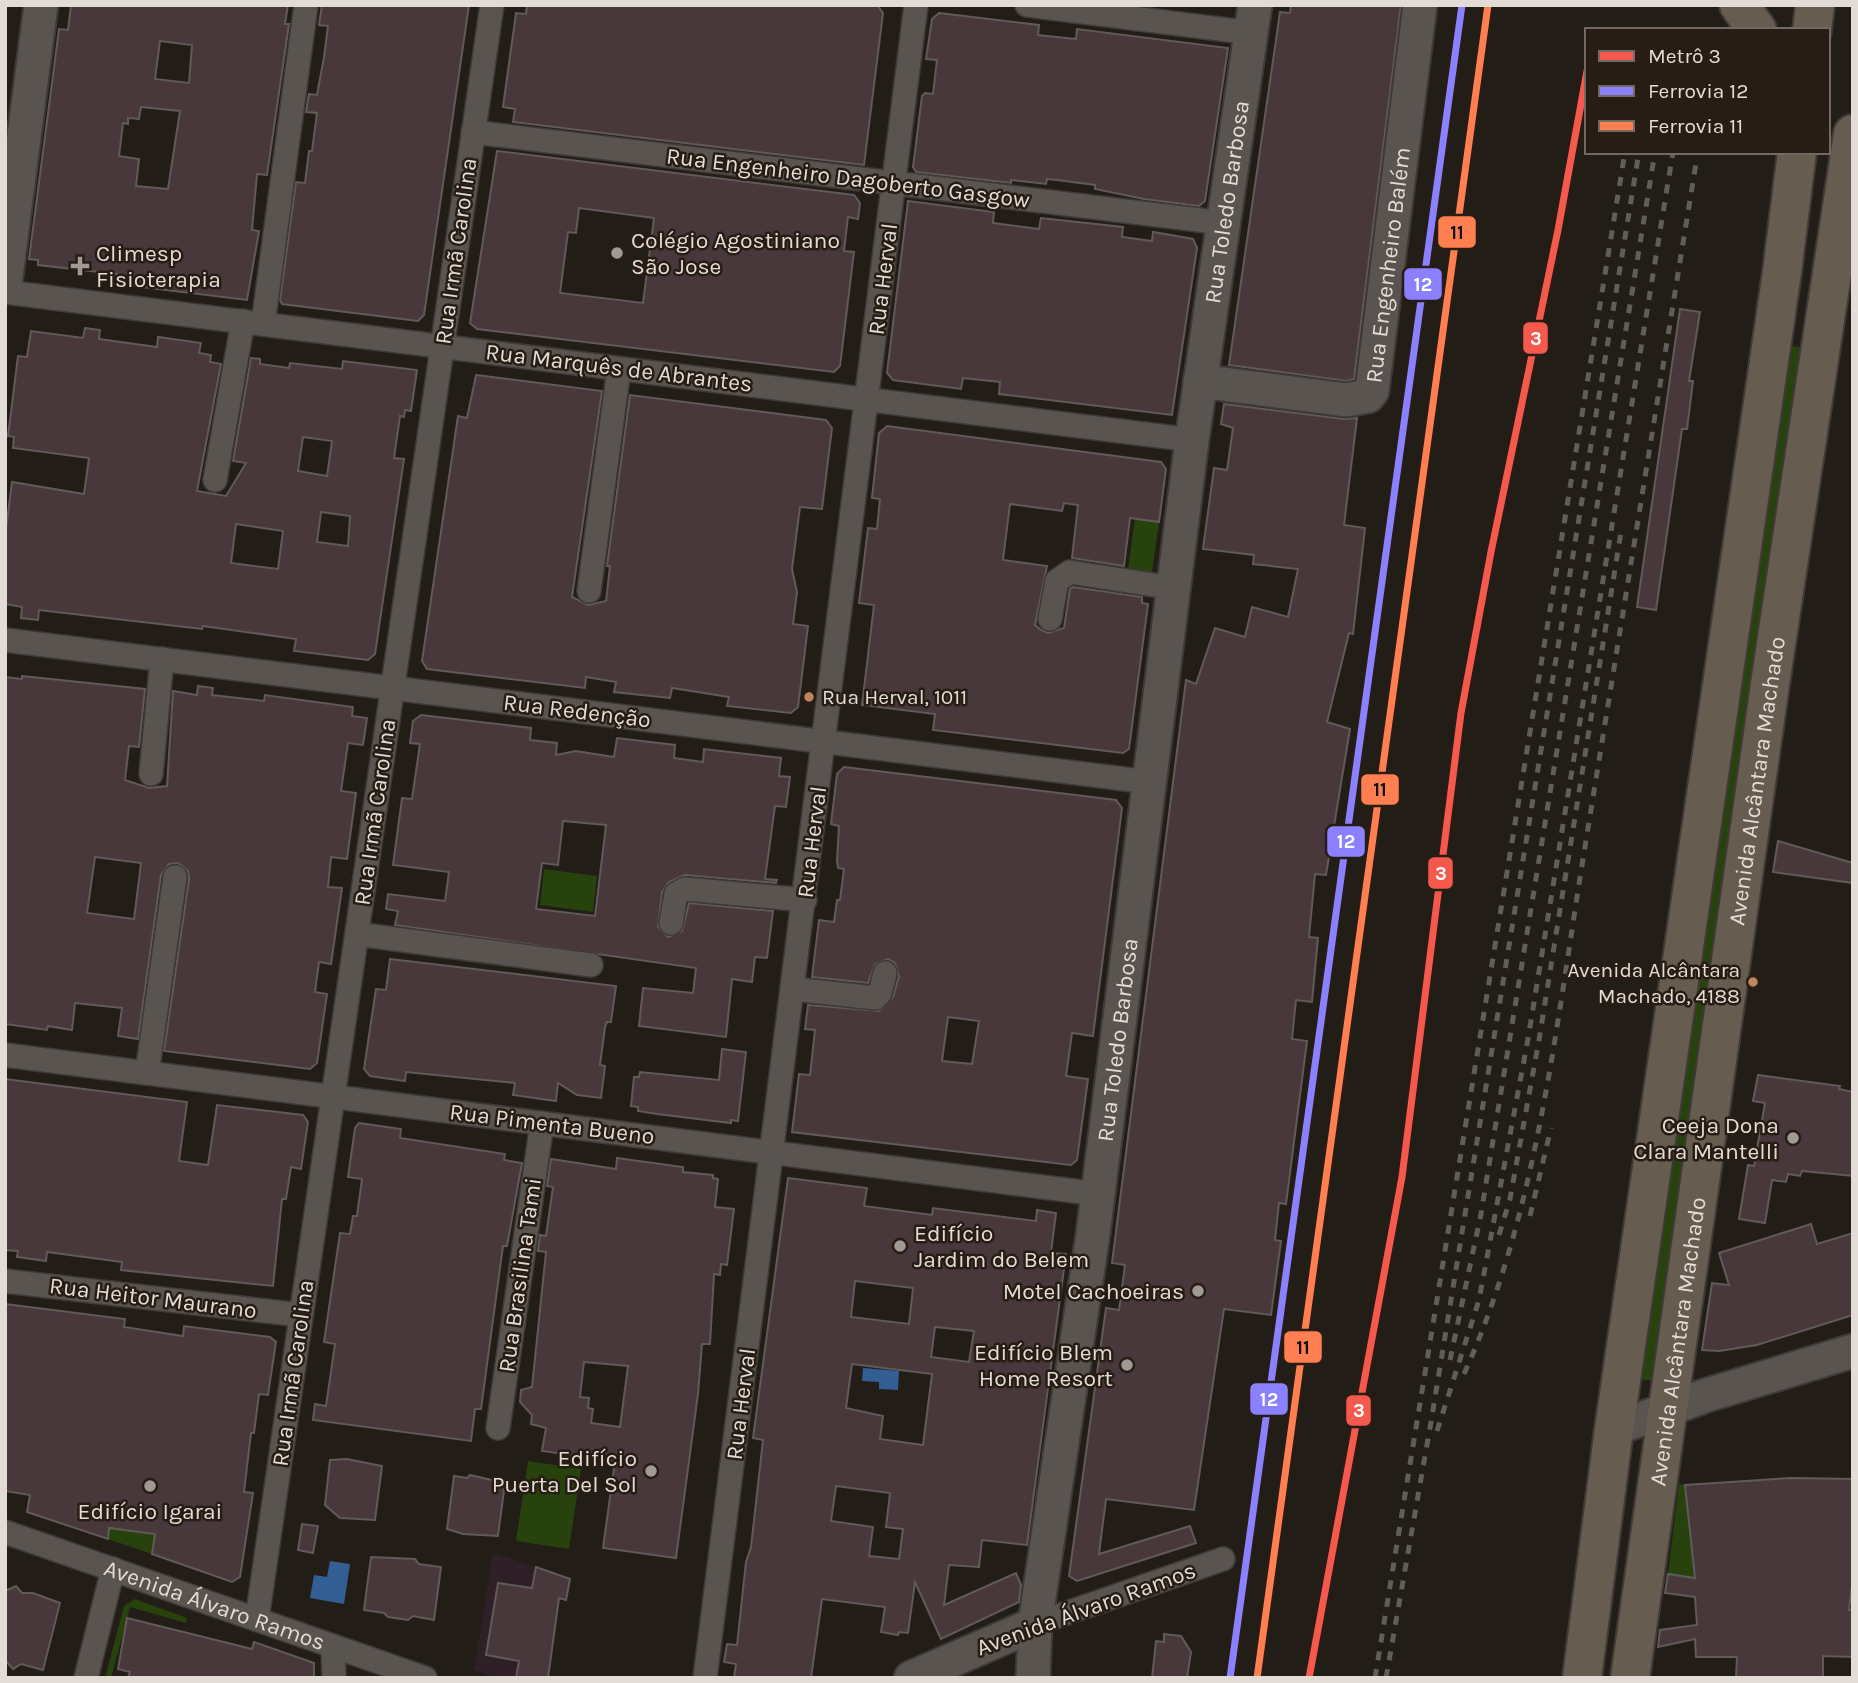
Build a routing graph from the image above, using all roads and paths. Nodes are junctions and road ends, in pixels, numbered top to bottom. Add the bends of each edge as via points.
1 (41, 5) edge
2 (306, 5) edge
3 (492, 5) edge
4 (916, 5) edge
5 (1027, 5) edge
6 (1420, 5) edge
7 (1738, 5) edge
8 (1815, 5) edge
9 (1254, 19) edge
10 (1755, 28) edge
11 (1812, 28) edge
12 (15, 129) edge
13 (473, 132) junction
14 (1853, 134) edge
15 (1778, 154) edge
16 (1797, 154) edge
17 (894, 183) junction
18 (1846, 219) edge
19 (1224, 223) junction
20 (1783, 272) junction
21 (5, 284) edge
22 (5, 292) edge
23 (253, 323) junction
24 (442, 346) junction
25 (619, 369) junction
26 (1206, 388) junction
27 (868, 400) junction
28 (1192, 440) junction
29 (215, 480) dead end
30 (1173, 588) junction
31 (589, 591) dead end
32 (1050, 619) dead end
33 (5, 640) edge
34 (162, 659) junction
35 (393, 688) junction
36 (824, 741) junction
37 (151, 774) dead end
38 (1149, 782) junction
39 (175, 877) dead end
40 (805, 900) junction
41 (671, 923) dead end
42 (357, 934) junction
43 (591, 965) dead end
44 (886, 973) dead end
45 (793, 989) junction
46 (5, 1055) edge
47 (147, 1073) junction
48 (333, 1097) junction
49 (542, 1123) junction
50 (773, 1152) junction
51 (1098, 1194) junction
52 (5, 1281) edge
53 (301, 1315) junction
54 (1853, 1351) edge
55 (1668, 1409) junction
56 (498, 1428) dead end
57 (1614, 1429) junction
58 (5, 1532) edge
59 (1223, 1559) dead end
60 (113, 1569) junction
61 (257, 1619) junction
62 (1591, 1619) junction
63 (1035, 1624) junction
64 (333, 1646) junction
65 (86, 1678) edge
66 (334, 1678) edge
67 (425, 1678) edge
68 (705, 1678) edge
69 (911, 1678) edge
70 (1033, 1678) edge
71 (1565, 1678) edge
72 (1582, 1678) edge
73 (1630, 1678) edge

1 - 12 street
2 - 23 street
3 - 13 street, Rua Irmã Carolina
4 - 17 street, Rua Herval
5 - 9 street
6 - 26 street, Rua Engenheiro Balém via 1372,391 1346,400
7 - 10 highway
8 - 11 highway
9 - 19 street, Rua Toledo Barbosa
12 - 21 street
13 - 17 street, Rua Engenheiro Dagoberto Gasgow
13 - 24 street, Rua Irmã Carolina
14 - 18 highway, Avenida Alcântara Machado
15 - 20 highway
16 - 20 highway, Avenida Alcântara Machado
17 - 19 street, Rua Engenheiro Dagoberto Gasgow
17 - 27 street, Rua Herval
18 - 55 highway, Avenida Alcântara Machado via 1776,641
19 - 26 street, Rua Toledo Barbosa
20 - 57 highway, Avenida Alcântara Machado
22 - 23 street, Rua Marquês de Abrantes
23 - 24 street, Rua Marquês de Abrantes
23 - 29 street
24 - 25 street, Rua Marquês de Abrantes
24 - 35 street, Rua Irmã Carolina
25 - 27 street, Rua Marquês de Abrantes
25 - 31 street
26 - 28 street, Rua Toledo Barbosa
27 - 28 street, Rua Marquês de Abrantes
27 - 36 street, Rua Herval
28 - 30 street, Rua Toledo Barbosa
30 - 32 street via 1070,572 1057,581
30 - 38 street, Rua Toledo Barbosa
33 - 34 street, Rua Redenção
34 - 35 street, Rua Redenção
34 - 37 street
35 - 36 street, Rua Redenção
35 - 42 street, Rua Irmã Carolina
36 - 38 street, Rua Redenção
36 - 40 street, Rua Herval
38 - 51 street, Rua Toledo Barbosa
39 - 47 street
40 - 41 street via 685,889 676,894
40 - 45 street, Rua Herval
42 - 43 street
42 - 48 street, Rua Irmã Carolina
44 - 45 street via 875,998
45 - 50 street, Rua Herval
46 - 47 street, Rua Pimenta Bueno
47 - 48 street, Rua Pimenta Bueno
48 - 49 street, Rua Pimenta Bueno
48 - 53 street, Rua Irmã Carolina
49 - 50 street, Rua Pimenta Bueno
49 - 56 street, Rua Brasilina Tami
50 - 51 street, Rua Pimenta Bueno
50 - 68 street, Rua Herval
51 - 63 street, Rua Toledo Barbosa
52 - 53 street, Rua Heitor Maurano
53 - 61 street, Rua Irmã Carolina
54 - 55 street
55 - 57 street
55 - 73 highway, Avenida Alcântara Machado
57 - 62 highway, Avenida Alcântara Machado
58 - 60 street, Avenida Álvaro Ramos
59 - 63 street, Avenida Álvaro Ramos
60 - 61 street, Avenida Álvaro Ramos
60 - 65 street
61 - 64 street, Avenida Álvaro Ramos
62 - 71 street, Avenida Alcântara Machado
62 - 72 highway, Avenida Alcântara Machado
63 - 69 street, Avenida Álvaro Ramos
63 - 70 street, Rua Toledo Barbosa
64 - 66 street
64 - 67 street, Avenida Álvaro Ramos

